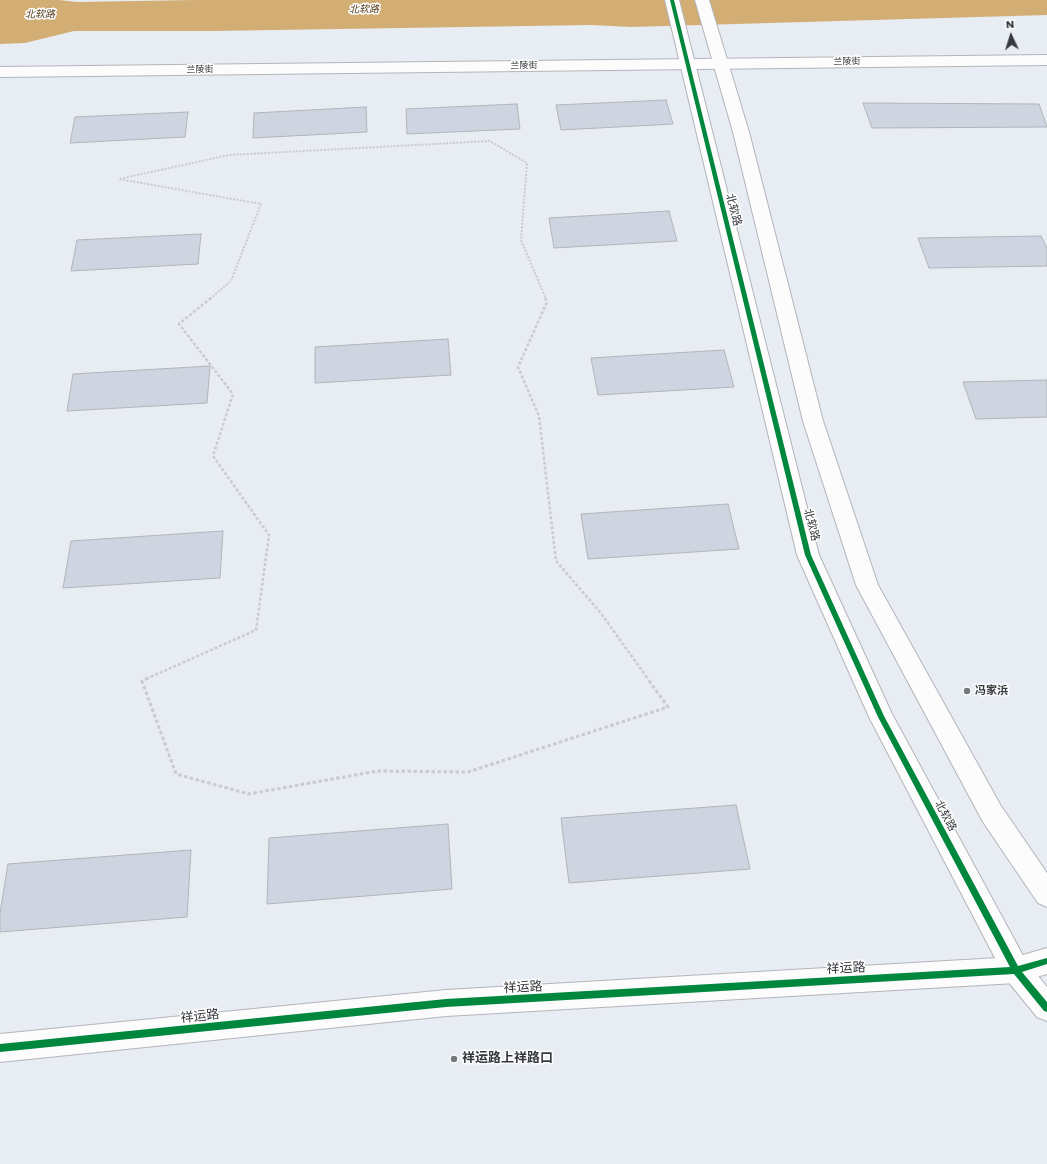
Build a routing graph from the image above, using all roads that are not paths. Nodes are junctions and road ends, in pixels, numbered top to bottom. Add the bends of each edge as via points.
1 (672, 0) edge
2 (702, 0) edge
3 (1047, 60) edge
4 (687, 64) junction
5 (720, 64) junction
6 (0, 72) edge
7 (1047, 895) edge
8 (1047, 961) edge
9 (1016, 970) junction
10 (1047, 1008) edge
11 (0, 1048) edge

1 - 4 street, 北软路
2 - 5 street
3 - 5 street, 兰陵街
4 - 5 street, 兰陵街
4 - 6 street, 兰陵街
4 - 9 street, 北软路 via 808,555 881,717
5 - 7 street via 741,132 812,421 867,585 992,814
8 - 9 street, 祥运路
9 - 10 street, 北软路
9 - 11 street, 祥运路 via 446,1003

